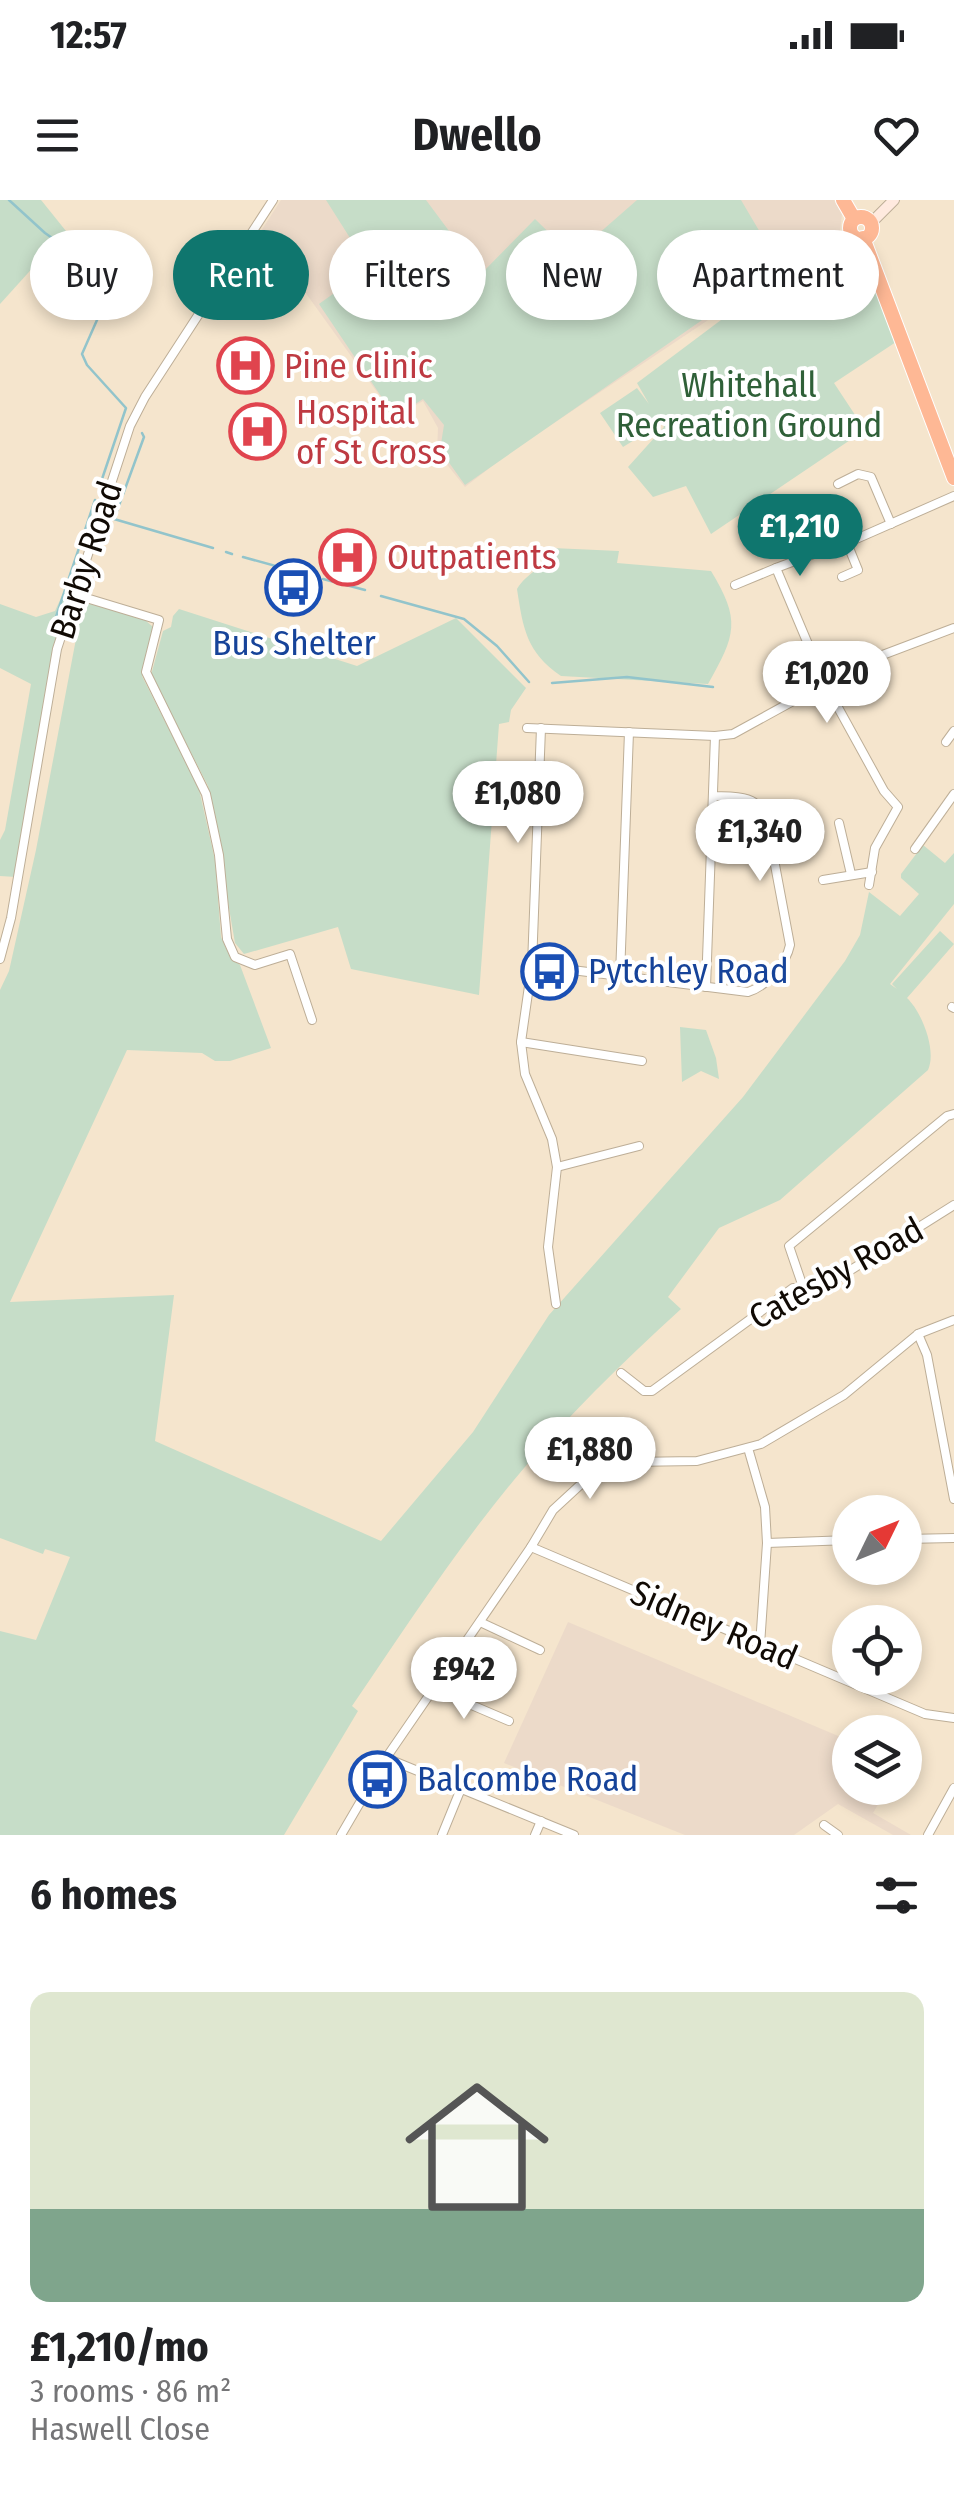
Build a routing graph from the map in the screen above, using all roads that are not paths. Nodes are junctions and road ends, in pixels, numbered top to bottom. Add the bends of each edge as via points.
1 (272, 200) edge
2 (843, 200) edge
3 (894, 200) edge
4 (854, 219) junction
5 (871, 224) junction
6 (852, 230) edge
7 (870, 230) edge
8 (879, 280) edge
9 (954, 478) edge
10 (838, 484) dead end
11 (954, 496) edge
12 (892, 524) junction
13 (827, 548) dead end
14 (776, 568) junction
15 (842, 577) dead end
16 (735, 585) dead end
17 (74, 594) junction
18 (954, 628) edge
19 (824, 682) junction
20 (527, 728) dead end
21 (541, 728) junction
22 (942, 728) dead end
23 (629, 732) junction
24 (714, 736) junction
25 (951, 736) edge
26 (954, 794) edge
27 (714, 796) junction
28 (840, 822) dead end
29 (914, 848) dead end
30 (872, 872) junction
31 (851, 874) junction
32 (823, 880) dead end
33 (869, 885) dead end
34 (0, 959) edge
35 (532, 966) junction
36 (620, 976) junction
37 (706, 987) junction
38 (312, 1020) dead end
39 (521, 1042) junction
40 (642, 1060) dead end
41 (954, 1114) edge
42 (639, 1146) dead end
43 (557, 1167) junction
44 (954, 1205) edge
45 (803, 1287) junction
46 (556, 1304) dead end
47 (954, 1320) edge
48 (918, 1334) junction
49 (621, 1373) dead end
50 (748, 1448) junction
51 (954, 1499) edge
52 (922, 1538) edge
53 (954, 1538) edge
54 (832, 1540) edge
55 (767, 1542) junction
56 (531, 1548) junction
57 (480, 1622) junction
58 (760, 1645) junction
59 (540, 1650) dead end
60 (434, 1689) junction
61 (954, 1718) edge
62 (508, 1721) dead end
63 (386, 1758) junction
64 (462, 1786) junction
65 (954, 1788) edge
66 (541, 1821) junction
67 (341, 1835) edge
68 (442, 1835) edge
69 (535, 1835) edge
70 (574, 1835) edge
71 (928, 1835) edge

1 - 17 street, Barby Road via 134,417
2 - 4 highway
3 - 5 main road
4 - 5 highway
4 - 6 highway
5 - 7 highway
8 - 9 highway
10 - 12 street via 858,474 871,477
11 - 12 street
12 - 15 street via 848,543 858,570
13 - 14 street
14 - 16 street
14 - 19 street
17 - 34 street, Barby Road via 54,660
17 - 38 street via 159,620 146,672 206,794 227,938 235,957 255,964 290,954
18 - 19 street
19 - 24 street via 740,732
19 - 30 street via 898,807 875,848
20 - 21 street
21 - 23 street
21 - 35 street
22 - 25 street
23 - 24 street
23 - 36 street
24 - 27 street
26 - 29 street via 920,831
27 - 37 street
27 - 37 street via 746,797 762,808 789,937 786,958 762,986 748,992
28 - 31 street
30 - 31 street
30 - 33 street
31 - 32 street
35 - 36 street
35 - 39 street
36 - 37 street
39 - 40 street
39 - 43 street via 525,1074
41 - 45 street via 789,1246
42 - 43 street
43 - 46 street via 548,1247
44 - 45 street, Catesby Road via 820,1290
45 - 49 street, Catesby Road via 788,1291 652,1391
47 - 48 street
48 - 50 street via 822,1410
48 - 51 street
50 - 55 street
50 - 56 street via 696,1461 630,1462 603,1470 553,1510
52 - 53 street
54 - 55 street
55 - 58 street
56 - 57 street
56 - 58 street, Sidney Road
57 - 59 street
57 - 60 street
58 - 61 street, Sidney Road via 925,1714
60 - 62 street
60 - 63 street
63 - 64 street
63 - 67 street
64 - 66 street
64 - 68 street
65 - 71 street
66 - 69 street
66 - 70 street

